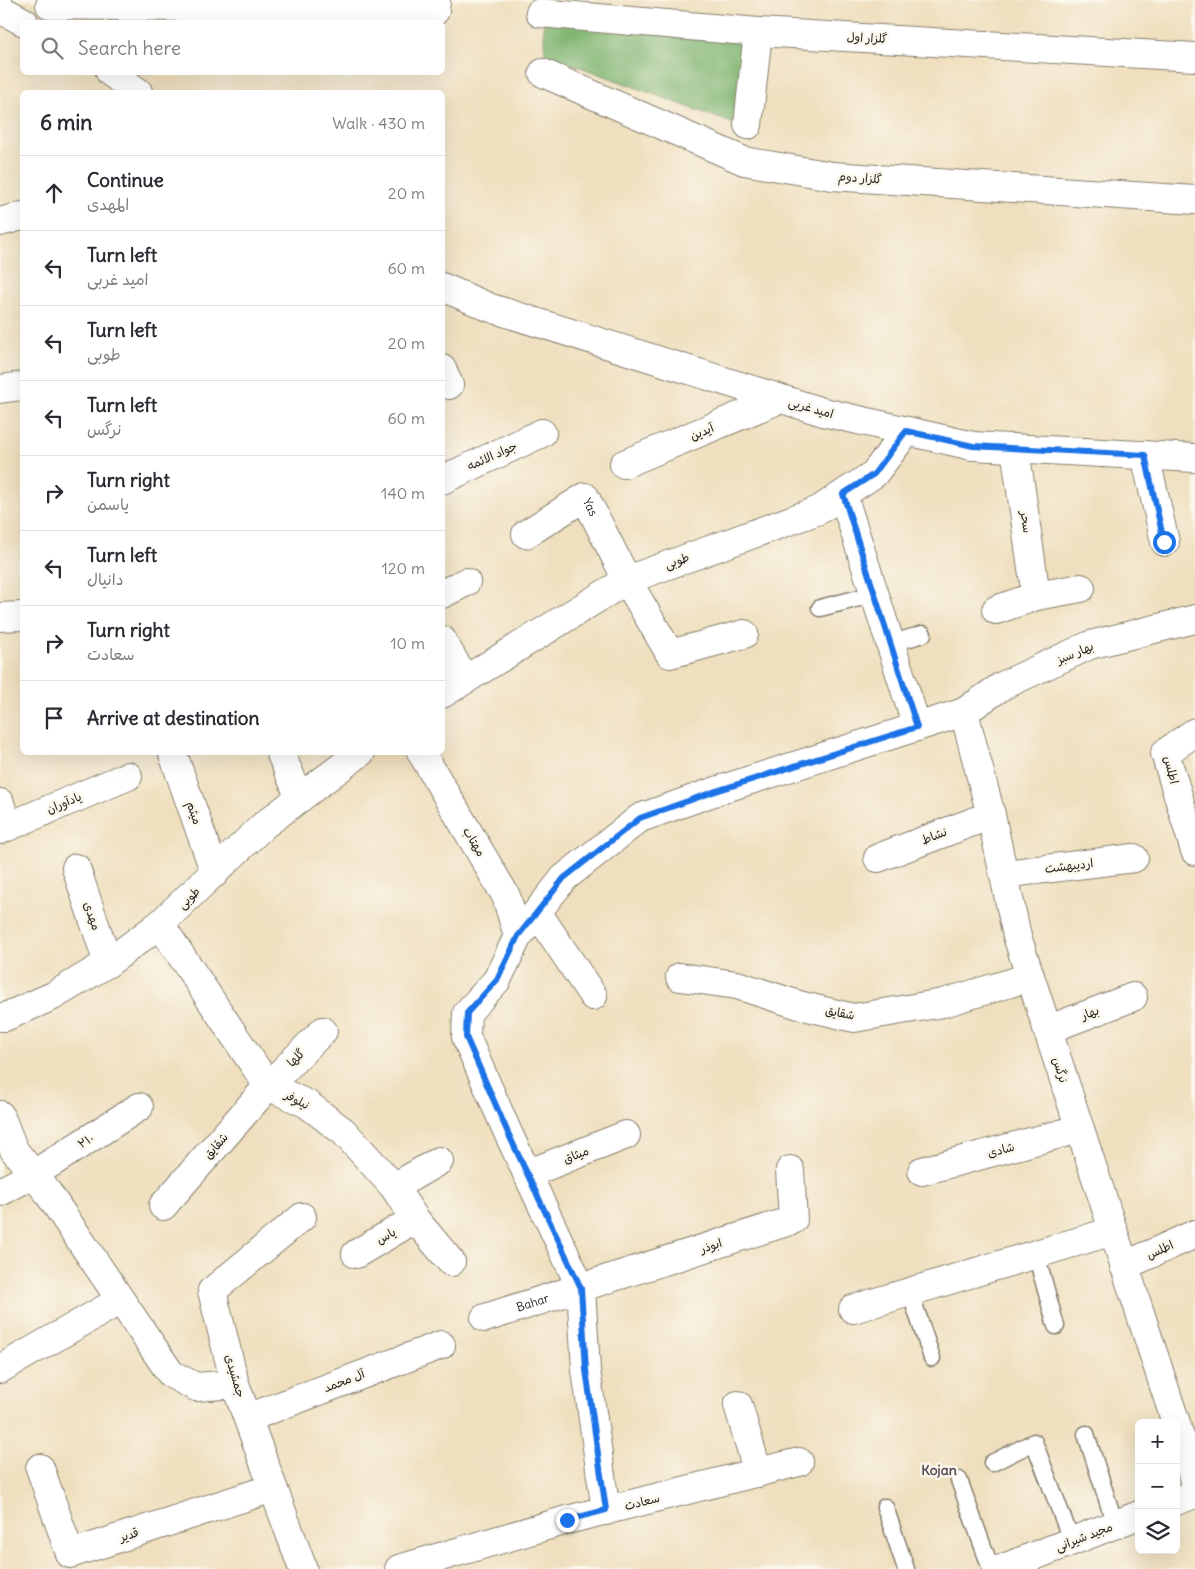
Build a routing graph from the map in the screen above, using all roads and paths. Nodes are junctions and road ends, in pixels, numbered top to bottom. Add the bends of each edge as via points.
1 (436, 0) edge
2 (50, 6) dead end
3 (0, 8) edge
4 (540, 13) dead end
5 (21, 20) edge
6 (758, 32) junction
7 (1195, 57) edge
8 (544, 73) dead end
9 (114, 75) edge
10 (135, 90) edge
11 (748, 125) dead end
12 (1195, 200) edge
13 (20, 217) edge
14 (0, 222) edge
15 (445, 288) edge
16 (20, 386) edge
17 (0, 389) edge
18 (780, 399) junction
19 (906, 431) junction
20 (542, 434) dead end
21 (1015, 448) junction
22 (1145, 455) junction
23 (1195, 458) edge
24 (624, 464) dead end
25 (445, 479) edge
26 (843, 494) junction
27 (526, 534) dead end
28 (1164, 542) dead end
29 (628, 580) junction
30 (1081, 588) dead end
31 (874, 594) junction
32 (1036, 596) junction
33 (820, 608) dead end
34 (996, 610) dead end
35 (20, 616) edge
36 (0, 617) edge
37 (1195, 619) edge
38 (744, 634) dead end
39 (923, 634) dead end
40 (890, 644) junction
41 (445, 652) edge
42 (454, 687) edge
43 (964, 712) junction
44 (917, 727) junction
45 (1195, 732) edge
46 (172, 755) edge
47 (281, 755) edge
48 (357, 755) edge
49 (422, 755) edge
50 (128, 776) dead end
51 (300, 798) junction
52 (991, 815) junction
53 (2, 820) edge
54 (1195, 851) edge
55 (878, 858) dead end
56 (1134, 858) dead end
57 (76, 868) dead end
58 (215, 873) junction
59 (1004, 874) junction
60 (537, 912) junction
61 (160, 924) junction
62 (518, 936) junction
63 (108, 963) junction
64 (680, 977) dead end
65 (1030, 977) junction
66 (593, 996) dead end
67 (1133, 997) dead end
68 (0, 1017) edge
69 (1047, 1030) junction
70 (323, 1031) dead end
71 (268, 1086) junction
72 (138, 1108) dead end
73 (0, 1115) edge
74 (1079, 1129) junction
75 (626, 1135) dead end
76 (439, 1161) dead end
77 (790, 1170) dead end
78 (922, 1171) dead end
79 (34, 1174) junction
80 (527, 1174) junction
81 (394, 1187) junction
82 (0, 1192) edge
83 (163, 1206) dead end
84 (302, 1216) dead end
85 (415, 1219) junction
86 (1113, 1231) junction
87 (1195, 1234) edge
88 (356, 1254) dead end
89 (1036, 1254) junction
90 (451, 1262) dead end
91 (1124, 1266) junction
92 (581, 1288) junction
93 (910, 1292) junction
94 (119, 1301) junction
95 (853, 1308) dead end
96 (485, 1318) dead end
97 (1056, 1326) dead end
98 (441, 1345) dead end
99 (932, 1358) dead end
100 (0, 1369) edge
101 (236, 1384) junction
102 (738, 1405) dead end
103 (248, 1418) junction
104 (1175, 1419) edge
105 (1086, 1434) dead end
106 (1180, 1436) edge
107 (800, 1462) dead end
108 (992, 1463) dead end
109 (40, 1468) dead end
110 (758, 1473) junction
111 (958, 1480) dead end
112 (1195, 1483) edge
113 (273, 1488) junction
114 (1195, 1494) edge
115 (1180, 1500) edge
116 (885, 1507) dead end
117 (606, 1510) junction
118 (1127, 1520) edge
119 (1072, 1542) junction
120 (303, 1569) edge
121 (398, 1569) edge
122 (906, 1569) edge
123 (990, 1569) edge
124 (1001, 1569) edge

1 - 2 street via 435,12
3 - 5 street
4 - 6 street, گلزار اول
6 - 7 street, گلزار اول
6 - 11 street
8 - 12 street, گلزار دوم via 744,161 832,176
9 - 10 street
13 - 14 street
15 - 18 street, امید غربی via 492,308
16 - 17 street
18 - 19 street, امید غربی
18 - 24 street, آیدین
19 - 21 street, امید غربی via 973,446
19 - 26 street, طوبی via 874,474
20 - 25 street, جواد الائمه
21 - 22 street, امید غربی
21 - 32 street, سحر
22 - 23 street, امید غربی
22 - 28 street
26 - 29 street, طوبی via 819,510
26 - 31 street
27 - 29 street, Yas via 585,497
29 - 38 street via 670,654
29 - 42 street, طوبی
30 - 32 street
31 - 33 lane
31 - 40 street
32 - 34 street
35 - 36 street
37 - 43 street, بهار سبز via 1090,645 1002,686
39 - 40 lane
40 - 44 street
41 - 42 street
43 - 44 street, بهار سبز
43 - 52 street, نرگس
44 - 60 street, بهار سبز via 640,818 564,878
45 - 54 street, اطلس via 1164,753
46 - 58 street, میثم
47 - 51 street
48 - 51 street, طوبی
49 - 62 street, مهتاب via 506,896
50 - 53 street, یادآوران
51 - 58 street, طوبی via 264,826
52 - 55 street, نشاط
52 - 59 street, نرگس
56 - 59 street, اردیبهشت
57 - 63 street, مهدی
58 - 61 street, طوبی
59 - 65 street, نرگس via 1017,936
60 - 62 street, بهار سبز
60 - 66 street
61 - 63 street, طوبی
61 - 71 street
62 - 80 street, بهار سبز via 497,980 467,1013 466,1037
63 - 68 street, طوبی via 53,996
64 - 65 street, شقایق via 736,985 854,1018 943,1002
65 - 69 street, نرگس
67 - 69 street, بهار
69 - 74 street, نرگس
70 - 71 street, گلها
71 - 81 street, نیلوفر via 307,1104 344,1132
71 - 83 street, شقایق
72 - 79 street, ۲۱۰
73 - 79 street via 14,1150
74 - 78 street, شادی
74 - 86 street, نرگس
75 - 80 street, میثاق
76 - 81 street
77 - 92 street, ابوذر via 793,1220
79 - 82 street, ۲۱۰
79 - 94 street
80 - 92 street
81 - 85 street, نیلوفر
84 - 101 street, جمشیدی via 212,1291
85 - 88 street, یاس
85 - 90 street, نیلوفر
86 - 89 street
86 - 91 street, نرگس
87 - 91 street, اطلس
89 - 93 street
89 - 97 lane
91 - 104 street, نرگس
92 - 96 street, Bahar
92 - 117 street via 586,1370
93 - 95 street
93 - 99 lane
94 - 100 street
94 - 101 street via 171,1374 196,1387
98 - 103 street, آل محمد
101 - 103 street, جمشیدی
102 - 110 street
103 - 113 street, جمشیدی
105 - 118 lane
106 - 112 street, نرگس
107 - 110 street, سعادت
108 - 119 lane via 1034,1442
109 - 113 street, قدیر via 70,1554
110 - 117 street, سعادت
111 - 123 lane
113 - 120 street, جمشیدی
114 - 115 street
116 - 122 lane
117 - 121 street, سعادت
118 - 119 street, مجید شیرانی
119 - 124 street, مجید شیرانی

